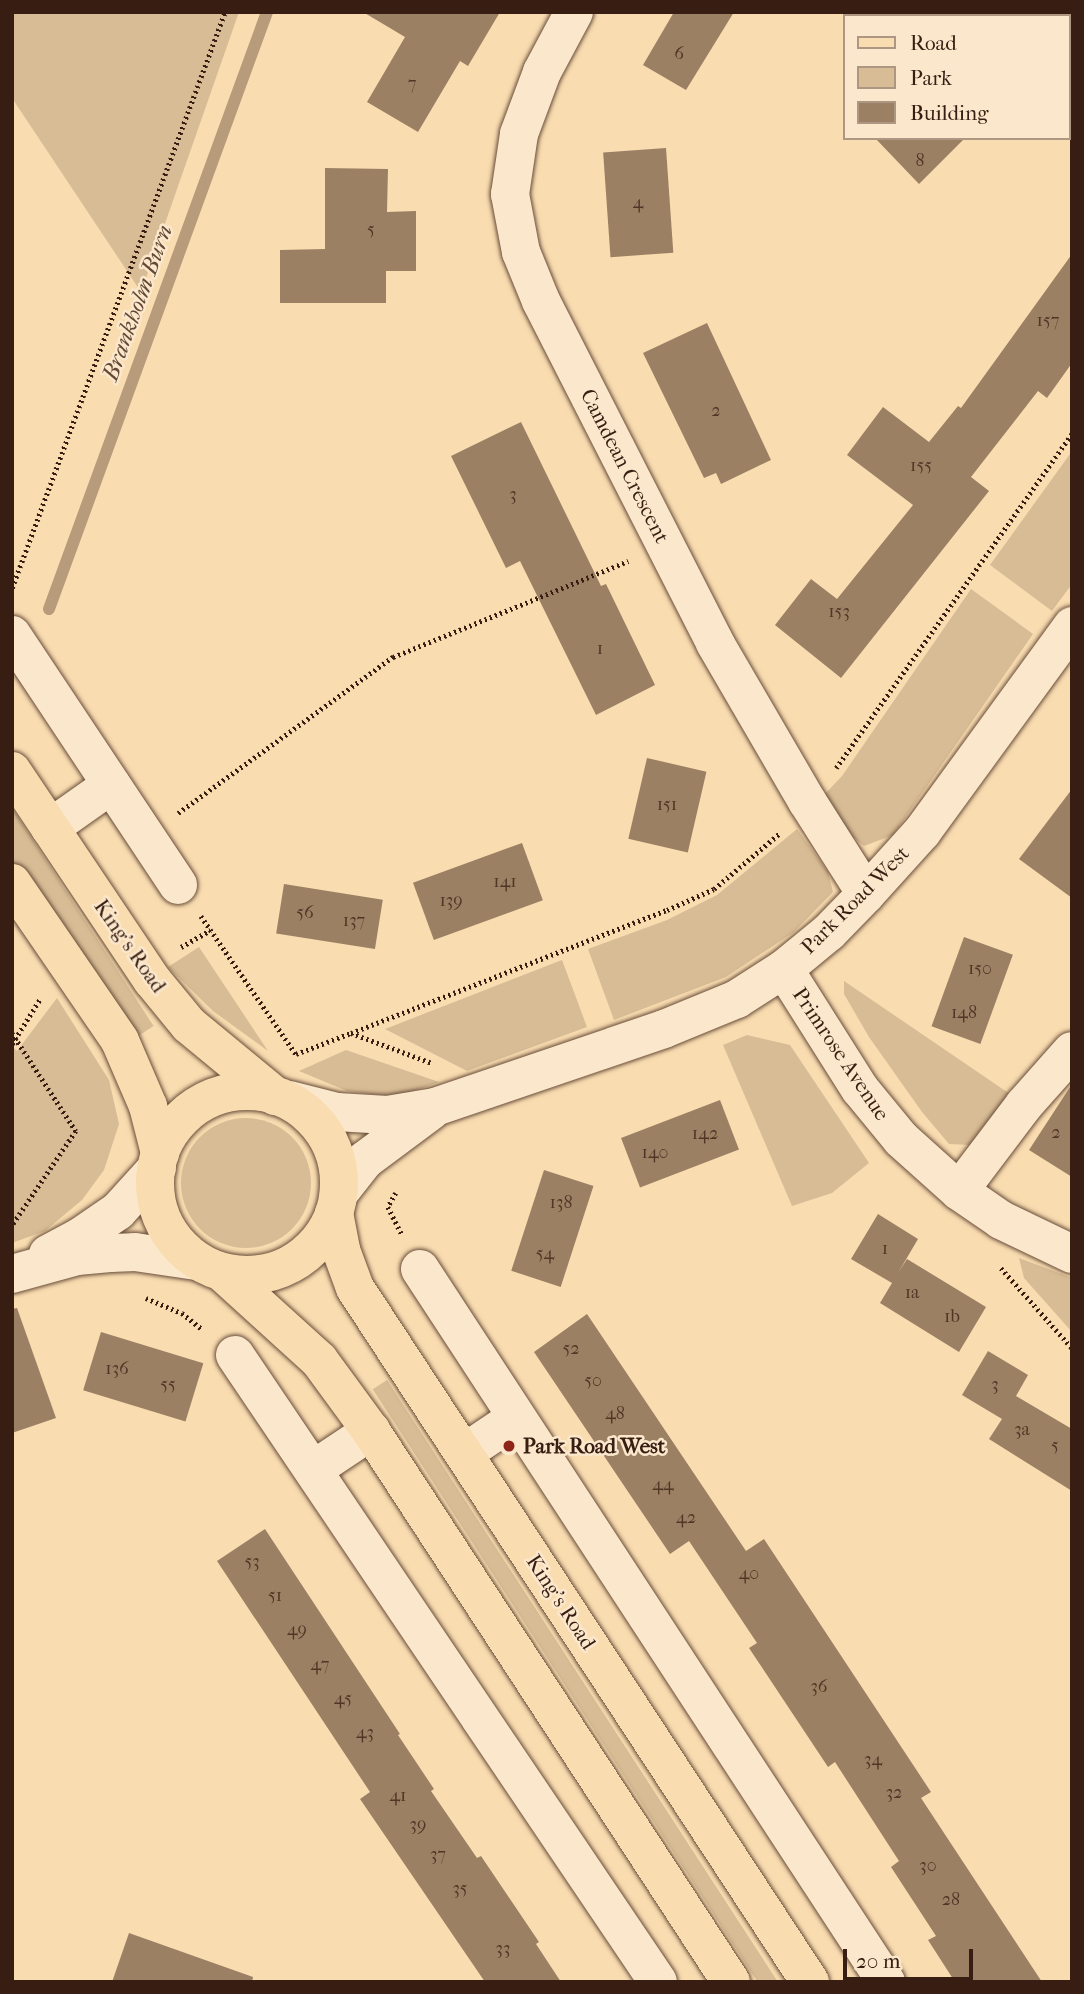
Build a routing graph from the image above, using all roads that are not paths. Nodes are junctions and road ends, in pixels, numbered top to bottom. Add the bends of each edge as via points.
1 (574, 12) edge
2 (1072, 626) edge
3 (12, 635) edge
4 (12, 771) edge
5 (111, 785) junction
6 (50, 828) junction
7 (12, 883) edge
8 (178, 885) dead end
9 (866, 894) junction
10 (784, 969) junction
11 (1072, 1051) edge
12 (282, 1098) junction
13 (435, 1108) junction
14 (159, 1161) junction
15 (959, 1191) junction
16 (336, 1203) junction
17 (1072, 1254) edge
18 (210, 1267) junction
19 (420, 1269) dead end
20 (12, 1273) edge
21 (235, 1355) road end
22 (516, 1418) junction
23 (372, 1431) junction
24 (464, 1453) junction
25 (314, 1469) junction
26 (658, 1982) edge
27 (731, 1982) edge
28 (810, 1982) edge
29 (886, 1982) edge

1 - 9 street, Camdean Crescent via 542,72 519,134 510,194 521,252 541,301 715,643
2 - 9 street, Park Road West via 922,832
3 - 5 street
4 - 6 main road, King's Road
5 - 6 street
5 - 8 street
6 - 12 main road, King's Road via 152,980 189,1025
7 - 14 main road via 120,1041 148,1105
9 - 10 street, Park Road West
10 - 13 street, Park Road West via 737,999 664,1029
10 - 15 street, Primrose Avenue via 860,1089 901,1139
11 - 15 street via 1024,1104
12 - 13 street, Park Road West via 337,1112 387,1115
12 - 14 main road via 259,1092 228,1093 198,1104 175,1125
12 - 16 main road, King's Road via 315,1119 332,1145 340,1174
13 - 16 street, Park Road West via 365,1160
14 - 18 main road via 155,1184 160,1214 174,1241
14 - 20 street via 118,1211
15 - 17 street, Primrose Avenue via 1001,1220
16 - 18 main road via 327,1231 307,1254 282,1269 253,1275
16 - 24 main road, King's Road via 341,1250 355,1288
18 - 20 street via 135,1252 77,1256
18 - 23 main road via 319,1360
19 - 22 street
21 - 25 street
22 - 24 street
22 - 29 street
23 - 25 street
23 - 27 main road
24 - 28 main road, King's Road
25 - 26 street

